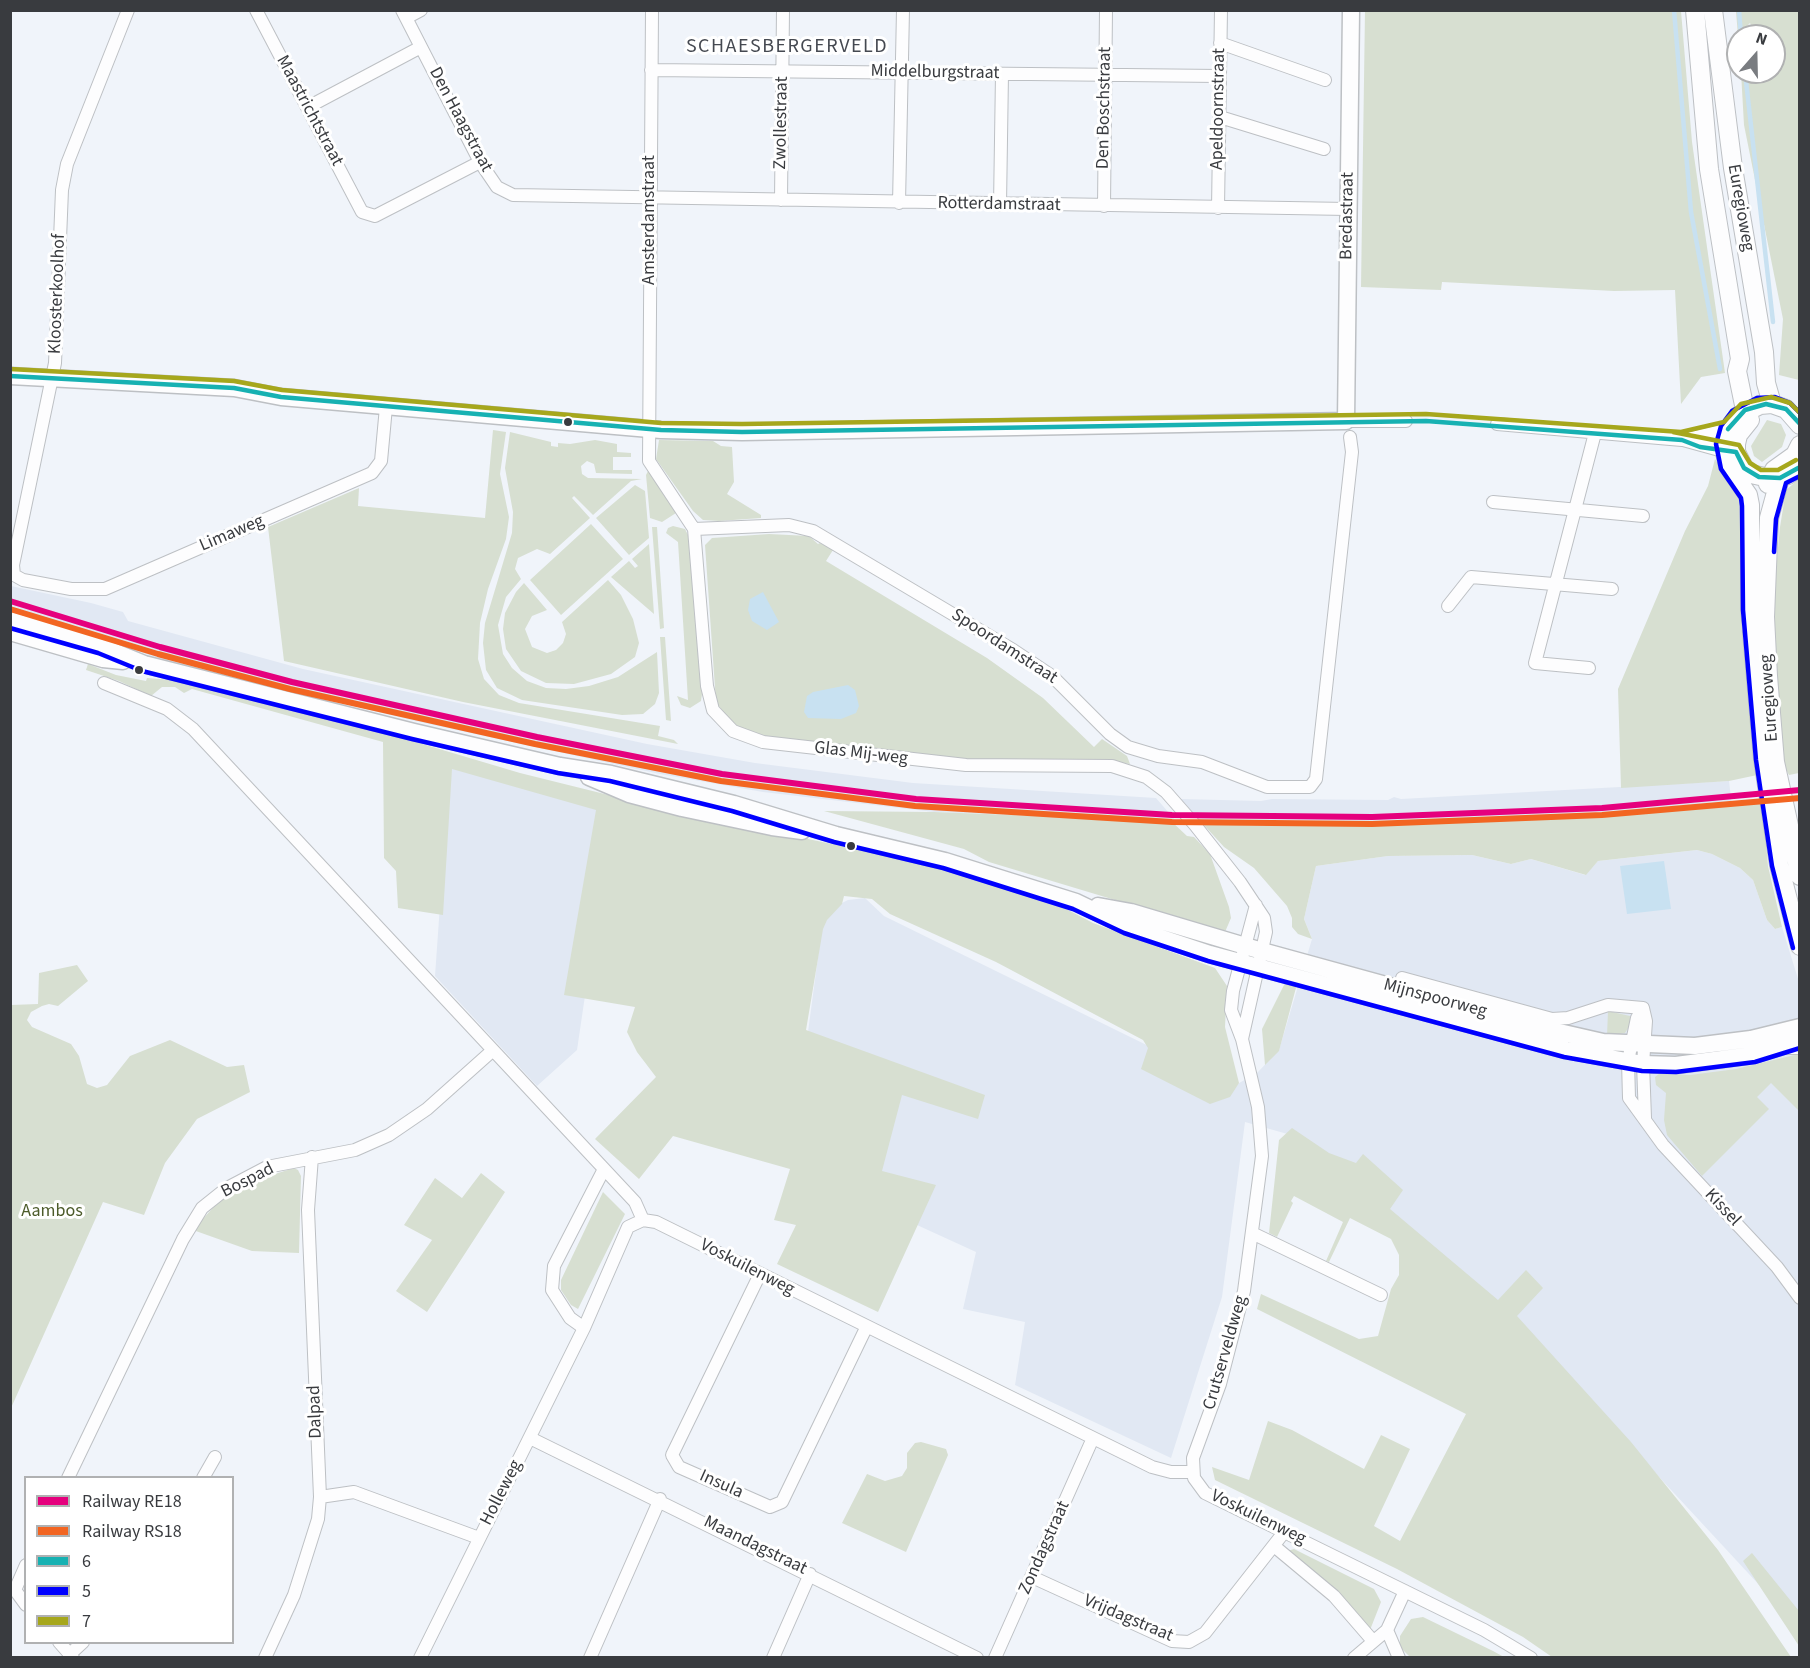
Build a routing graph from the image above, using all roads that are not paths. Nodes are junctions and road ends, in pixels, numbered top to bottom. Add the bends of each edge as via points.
1 (128, 10) edge
2 (256, 10) edge
3 (421, 10) edge
4 (652, 10) edge
5 (783, 10) edge
6 (903, 10) edge
7 (1106, 10) edge
8 (1221, 10) edge
9 (1351, 10) edge
10 (1695, 10) edge
11 (1713, 10) edge
12 (404, 14) edge
13 (1220, 43) junction
14 (421, 46) junction
15 (651, 70) junction
16 (782, 71) junction
17 (902, 72) junction
18 (1002, 74) junction
19 (1104, 74) junction
20 (1219, 76) junction
21 (1325, 80) dead end
22 (308, 107) junction
23 (1220, 117) junction
24 (1324, 149) dead end
25 (480, 162) junction
26 (650, 198) junction
27 (781, 200) junction
28 (899, 203) junction
29 (1000, 205) junction
30 (1104, 206) junction
31 (1218, 208) junction
32 (1348, 209) junction
33 (1764, 352) junction
34 (10, 376) edge
35 (52, 376) junction
36 (1772, 404) junction
37 (1800, 405) edge
38 (386, 407) junction
39 (1749, 409) junction
40 (1406, 421) dead end
41 (1497, 424) dead end
42 (1800, 425) edge
43 (649, 429) junction
44 (1348, 429) junction
45 (1728, 429) junction
46 (1595, 433) junction
47 (1682, 440) junction
48 (1800, 445) edge
49 (1730, 452) junction
50 (1800, 467) edge
51 (1774, 478) junction
52 (1493, 502) dead end
53 (1576, 509) junction
54 (1643, 516) dead end
55 (694, 529) junction
56 (23, 580) joint
57 (1555, 584) junction
58 (1612, 589) dead end
59 (1448, 606) dead end
60 (10, 620) edge
61 (10, 632) edge
62 (144, 664) junction
63 (1589, 668) dead end
64 (104, 684) dead end
65 (1800, 876) edge
66 (1076, 902) junction
67 (1256, 905) junction
68 (1245, 946) junction
69 (1800, 946) edge
70 (1262, 951) junction
71 (1240, 963) junction
72 (1258, 968) junction
73 (1402, 978) dead end
74 (1800, 1027) edge
75 (1242, 1039) junction
76 (1796, 1043) edge
77 (492, 1051) junction
78 (1637, 1054) junction
79 (312, 1156) junction
80 (604, 1169) junction
81 (643, 1220) junction
82 (1252, 1233) junction
83 (760, 1275) junction
84 (1381, 1295) dead end
85 (1800, 1298) edge
86 (584, 1328) junction
87 (866, 1328) junction
88 (530, 1438) junction
89 (1093, 1438) junction
90 (215, 1457) dead end
91 (1192, 1472) junction
92 (69, 1476) edge
93 (204, 1476) edge
94 (320, 1497) junction
95 (660, 1499) junction
96 (1285, 1531) junction
97 (479, 1538) junction
98 (1274, 1546) junction
99 (24, 1570) edge
100 (810, 1574) junction
101 (1032, 1577) junction
102 (1405, 1591) junction
103 (24, 1602) edge
104 (1387, 1630) junction
105 (1373, 1641) junction
106 (61, 1644) edge
107 (81, 1644) edge
108 (71, 1656) edge
109 (265, 1658) edge
110 (420, 1658) edge
111 (590, 1658) edge
112 (773, 1658) edge
113 (978, 1658) edge
114 (995, 1658) edge
115 (1354, 1658) edge
116 (1399, 1658) edge
117 (1531, 1658) edge

1 - 35 street, Kloosterkoolhof via 67,164 62,190
2 - 22 street, Maastrichtstraat
3 - 12 street
4 - 15 street, Amsterdamstraat
5 - 16 street, Zwollestraat
6 - 17 street
7 - 19 street, Den Boschstraat
8 - 13 street, Apeldoornstraat
9 - 32 street, Bredastraat
10 - 39 main road, Euregioweg via 1709,169 1740,359 1737,371
11 - 33 main road, Euregioweg via 1733,168
12 - 14 street, Den Haagstraat
13 - 20 street, Apeldoornstraat
13 - 21 street
14 - 22 street
14 - 25 street, Den Haagstraat
15 - 16 street, Middelburgstraat
15 - 26 street, Amsterdamstraat
16 - 17 street, Middelburgstraat
16 - 27 street, Zwollestraat
17 - 18 street, Middelburgstraat
17 - 28 street
18 - 19 street, Middelburgstraat
18 - 29 street
19 - 20 street, Middelburgstraat
19 - 30 street, Den Boschstraat
20 - 23 street, Apeldoornstraat
22 - 25 street, Maastrichtstraat via 362,212 375,216
23 - 24 street
23 - 31 street, Apeldoornstraat
25 - 26 street, Den Haagstraat via 497,187 513,195
26 - 27 street, Rotterdamstraat
26 - 43 street, Amsterdamstraat
27 - 28 street, Rotterdamstraat
28 - 29 street, Rotterdamstraat
29 - 30 street, Rotterdamstraat
30 - 31 street, Rotterdamstraat
31 - 32 street, Rotterdamstraat
32 - 44 street, Bredastraat
33 - 36 main road, Euregioweg
33 - 37 main road via 1780,390
34 - 35 street
35 - 38 street via 234,388 281,397
35 - 56 street, Kloosterkoolhof via 13,565 14,575
36 - 39 main road
36 - 42 main road via 1792,414
38 - 43 street
38 - 56 street, Limaweg via 381,461 372,473 105,589 71,589
39 - 45 main road
39 - 49 main road via 1751,417
40 - 44 street
41 - 46 street
43 - 44 street
43 - 55 street, Glas Mij-weg via 649,461
44 - 55 street, Spoordamstraat via 1352,452 1319,756 1316,779 1310,787 1267,787 1202,762 1128,747 1052,676 813,531 789,525
45 - 47 street
45 - 49 main road
46 - 47 street
46 - 53 street
47 - 49 street
48 - 51 main road via 1795,455 1774,470
49 - 51 main road via 1751,474
49 - 69 main road, Euregioweg via 1734,476 1748,495 1750,505 1750,609 1763,759 1779,864
50 - 51 main road
51 - 65 main road, Euregioweg via 1765,617 1775,762
52 - 53 street
53 - 54 street
53 - 57 street
55 - 67 street, Glas Mij-weg via 707,692 713,710 732,731 763,742 925,761 966,765 1104,765 1130,770 1171,797
57 - 58 street
57 - 59 street via 1470,577
57 - 63 street via 1535,663
60 - 62 street, Mijnspoorweg via 100,646
61 - 62 street, Mijnspoorweg via 104,659
62 - 66 street, Mijnspoorweg via 560,766 629,794 682,808 772,827 836,835 945,861
64 - 77 street via 167,709 193,729
66 - 68 street, Mijnspoorweg via 1131,912
66 - 71 street, Mijnspoorweg via 1144,932
67 - 68 street
67 - 70 street, Glas Mij-weg via 1266,927
68 - 70 street, Mijnspoorweg
68 - 71 street, Crutserveldweg
70 - 72 street, Glas Mij-weg
70 - 78 street, Mijnspoorweg
71 - 72 street, Mijnspoorweg
71 - 75 street, Crutserveldweg via 1231,1010
72 - 75 street, Crutserveldweg
72 - 78 street, Mijnspoorweg via 1566,1050
73 - 78 street, Kissel via 1552,1019 1608,1005 1643,1008 1647,1021
74 - 78 street, Mijnspoorweg via 1722,1044
75 - 82 street, Crutserveldweg via 1262,1128
76 - 78 street, Mijnspoorweg via 1712,1062
77 - 79 street, Bospad via 426,1109 389,1135 355,1150
77 - 80 street
78 - 85 street, Kissel via 1629,1098 1662,1145 1777,1267
79 - 92 street, Bospad via 267,1167 227,1188 202,1208 183,1239
79 - 94 street, Dalpad via 308,1210
80 - 81 street via 635,1202
80 - 86 street via 554,1266 552,1290 570,1318
81 - 83 street, Voskuilenweg via 656,1222
81 - 86 street, Holleweg via 628,1227
82 - 84 street
82 - 91 street, Crutserveldweg via 1233,1336 1193,1458
83 - 87 street, Voskuilenweg
83 - 87 street, Insula via 672,1455 680,1467 770,1507 782,1502
86 - 88 street, Holleweg
87 - 89 street, Voskuilenweg
88 - 95 street, Maandagstraat
88 - 97 street, Holleweg
89 - 91 street, Voskuilenweg via 1158,1470
89 - 101 street, Zondagstraat
90 - 93 street
91 - 96 street, Voskuilenweg via 1205,1493
94 - 97 street via 354,1492
94 - 109 street, Dalpad via 305,1564
95 - 100 street, Maandagstraat
95 - 111 street
96 - 98 street, Vrijdagstraat
96 - 102 street, Voskuilenweg
97 - 110 street, Holleweg
98 - 101 street, Vrijdagstraat via 1205,1633 1189,1642 1172,1641
98 - 105 street, Voskuilenweg via 1334,1596
99 - 103 street via 15,1590
100 - 112 street
100 - 113 street, Maandagstraat
101 - 114 street, Zondagstraat
102 - 104 street
102 - 117 street, Voskuilenweg
104 - 105 street
104 - 116 street
105 - 115 street
106 - 108 street
107 - 108 street

